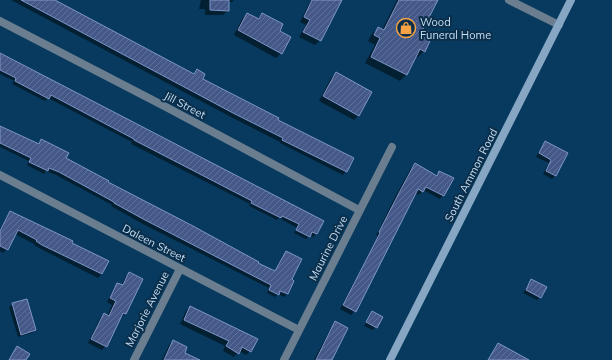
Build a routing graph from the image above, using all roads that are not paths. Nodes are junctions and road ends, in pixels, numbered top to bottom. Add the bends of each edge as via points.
1 (509, 0) edge
2 (571, 0) edge
3 (0, 21) edge
4 (559, 25) junction
5 (392, 147) dead end
6 (0, 175) edge
7 (359, 210) junction
8 (180, 269) junction
9 (299, 330) junction
10 (134, 360) edge
11 (284, 360) edge
12 (390, 360) edge

1 - 4 street
2 - 4 main road, South Ammon Road
3 - 7 street, Jill Street
4 - 12 main road, South Ammon Road
5 - 7 street, Maurine Drive
6 - 8 street, Daleen Street
7 - 9 street, Maurine Drive
8 - 9 street, Daleen Street
8 - 10 street, Marjorie Avenue
9 - 11 street, Maurine Drive

